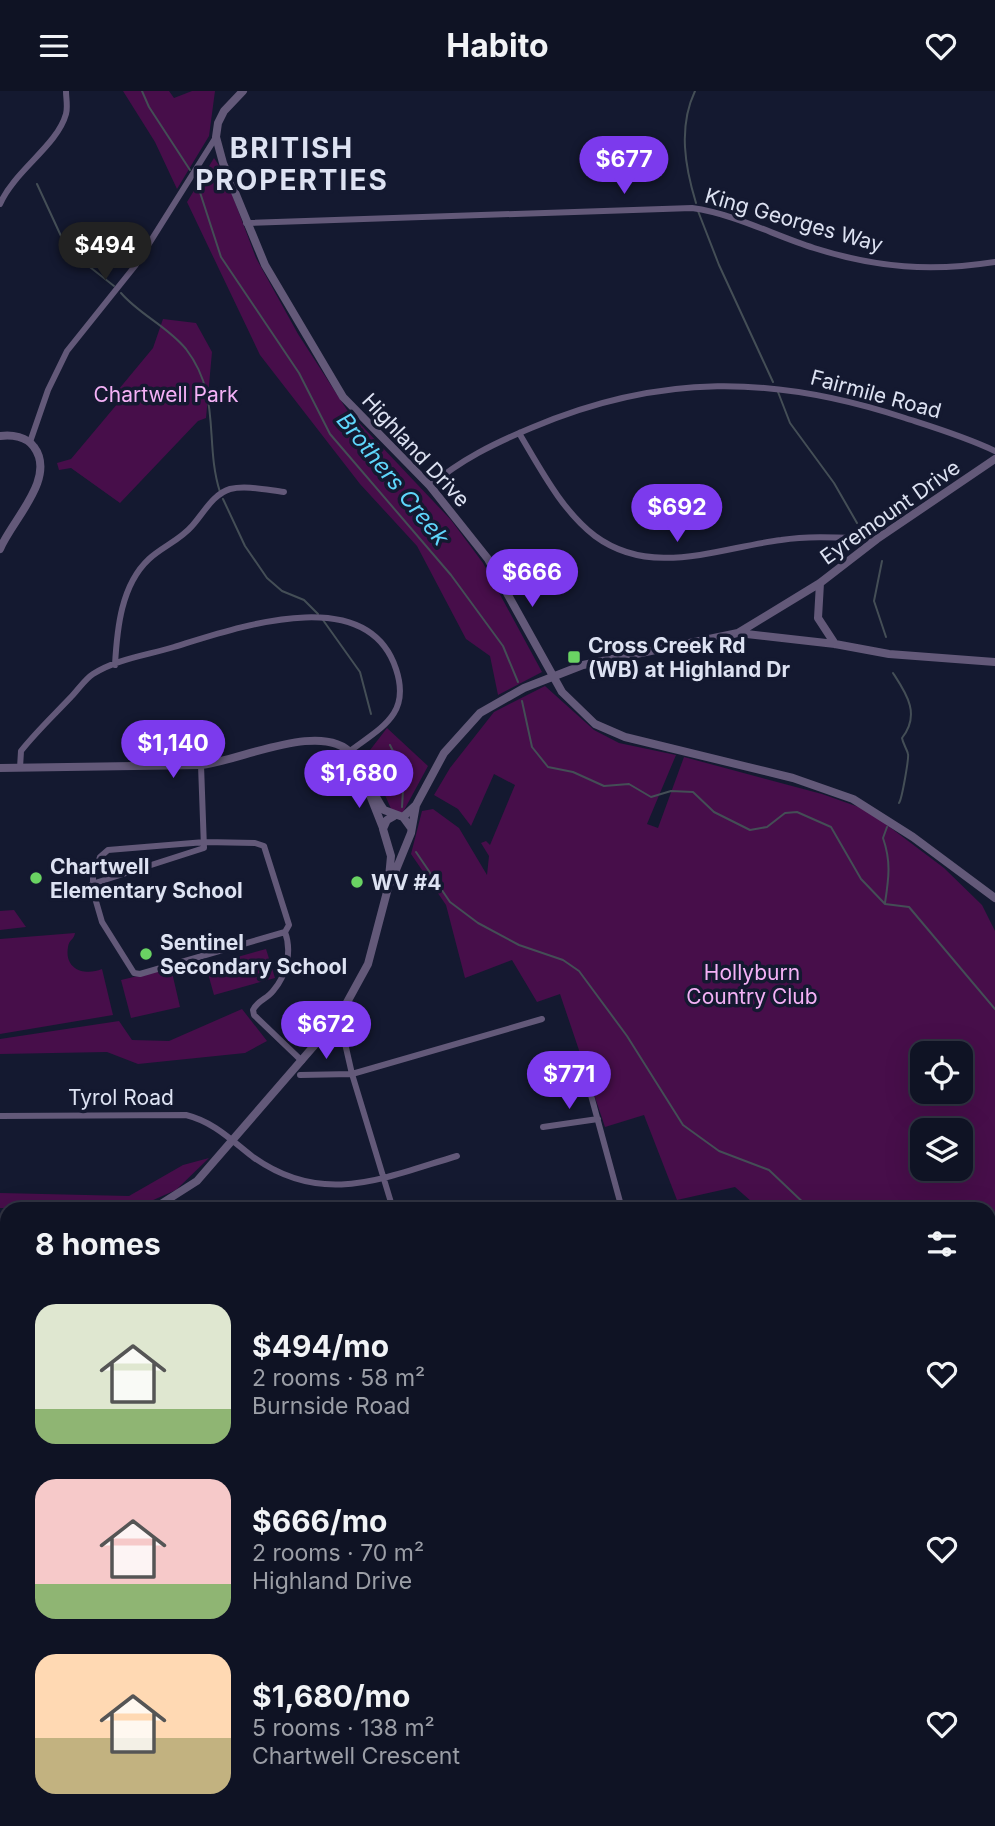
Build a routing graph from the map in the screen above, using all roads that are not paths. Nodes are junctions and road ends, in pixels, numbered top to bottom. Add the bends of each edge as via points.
1 (66, 91) edge
2 (243, 91) edge
3 (216, 137) junction
4 (0, 204) edge
5 (246, 223) junction
6 (995, 262) edge
7 (519, 433) junction
8 (0, 436) edge
9 (30, 442) junction
10 (995, 451) edge
11 (995, 459) edge
12 (430, 486) junction
13 (284, 492) dead end
14 (877, 539) junction
15 (0, 549) edge
16 (820, 583) junction
17 (738, 633) junction
18 (835, 644) junction
19 (995, 662) edge
20 (115, 665) junction
21 (552, 675) junction
22 (350, 751) junction
23 (201, 765) junction
24 (0, 768) edge
25 (20, 768) junction
26 (369, 781) junction
27 (416, 805) junction
28 (399, 816) junction
29 (411, 828) junction
30 (383, 829) junction
31 (389, 840) junction
32 (406, 840) junction
33 (205, 842) junction
34 (92, 884) junction
35 (388, 888) junction
36 (995, 898) edge
37 (285, 932) junction
38 (339, 1017) junction
39 (542, 1019) dead end
40 (302, 1061) junction
41 (352, 1074) junction
42 (300, 1075) dead end
43 (589, 1088) dead end
44 (0, 1116) edge
45 (598, 1119) junction
46 (543, 1127) dead end
47 (235, 1141) junction
48 (457, 1156) dead end
49 (384, 1178) junction
50 (164, 1202) edge
51 (392, 1202) edge
52 (620, 1202) edge

1 - 4 street via 66,113 55,135 15,177
2 - 3 street via 224,111
3 - 5 street, Highland Drive
3 - 9 street via 135,266 67,351
5 - 6 street, King Georges Way via 692,208 720,212 815,248 866,261 935,269
5 - 12 street, Highland Drive via 265,265 343,397
7 - 10 street, Fairmile Road via 636,394 681,387 743,386 822,394 944,430
7 - 12 street, Fairmile Road via 484,449
7 - 14 street via 566,507 594,536 629,555 657,559 781,540
8 - 9 street
9 - 15 street via 40,460 40,481
11 - 14 street, Eyremount Drive
12 - 21 street, Highland Drive via 488,559
13 - 20 street via 224,491 190,529 148,560 126,598
14 - 16 street, Eyremount Drive
16 - 17 street
16 - 18 street, Eyremount Drive via 818,618
17 - 18 street
17 - 21 street via 606,659
18 - 19 street via 889,654
20 - 22 street via 235,629 291,618 340,619 358,625 383,642 403,691 397,712
20 - 25 street via 92,674 33,737 21,751
21 - 27 street via 480,713 444,753
21 - 36 street, Highland Drive via 562,692 595,724 625,737 793,778 853,799
22 - 23 street via 336,743 304,740
22 - 26 street
23 - 25 street
23 - 33 street
24 - 25 street
26 - 28 street via 378,801
26 - 30 street
27 - 28 street
27 - 29 street
28 - 29 street
28 - 30 street via 387,820
29 - 32 street
30 - 31 street
31 - 32 street
31 - 35 street
32 - 35 street
33 - 34 street via 202,850
33 - 34 street via 108,850 100,857
33 - 37 street via 264,846 289,925
34 - 37 street via 102,922 134,973
35 - 38 street via 368,964
37 - 40 street via 289,950 283,974 273,992 253,1010
38 - 40 street
38 - 41 street
39 - 41 street
40 - 47 street
41 - 42 street
41 - 49 street
43 - 45 street
44 - 47 street, Tyrol Road via 186,1115 203,1119
45 - 46 street
45 - 52 street
47 - 49 street, Tyrol Road via 279,1172 307,1183 335,1187
47 - 50 street via 197,1181
48 - 49 street, Tyrol Road
49 - 51 street

